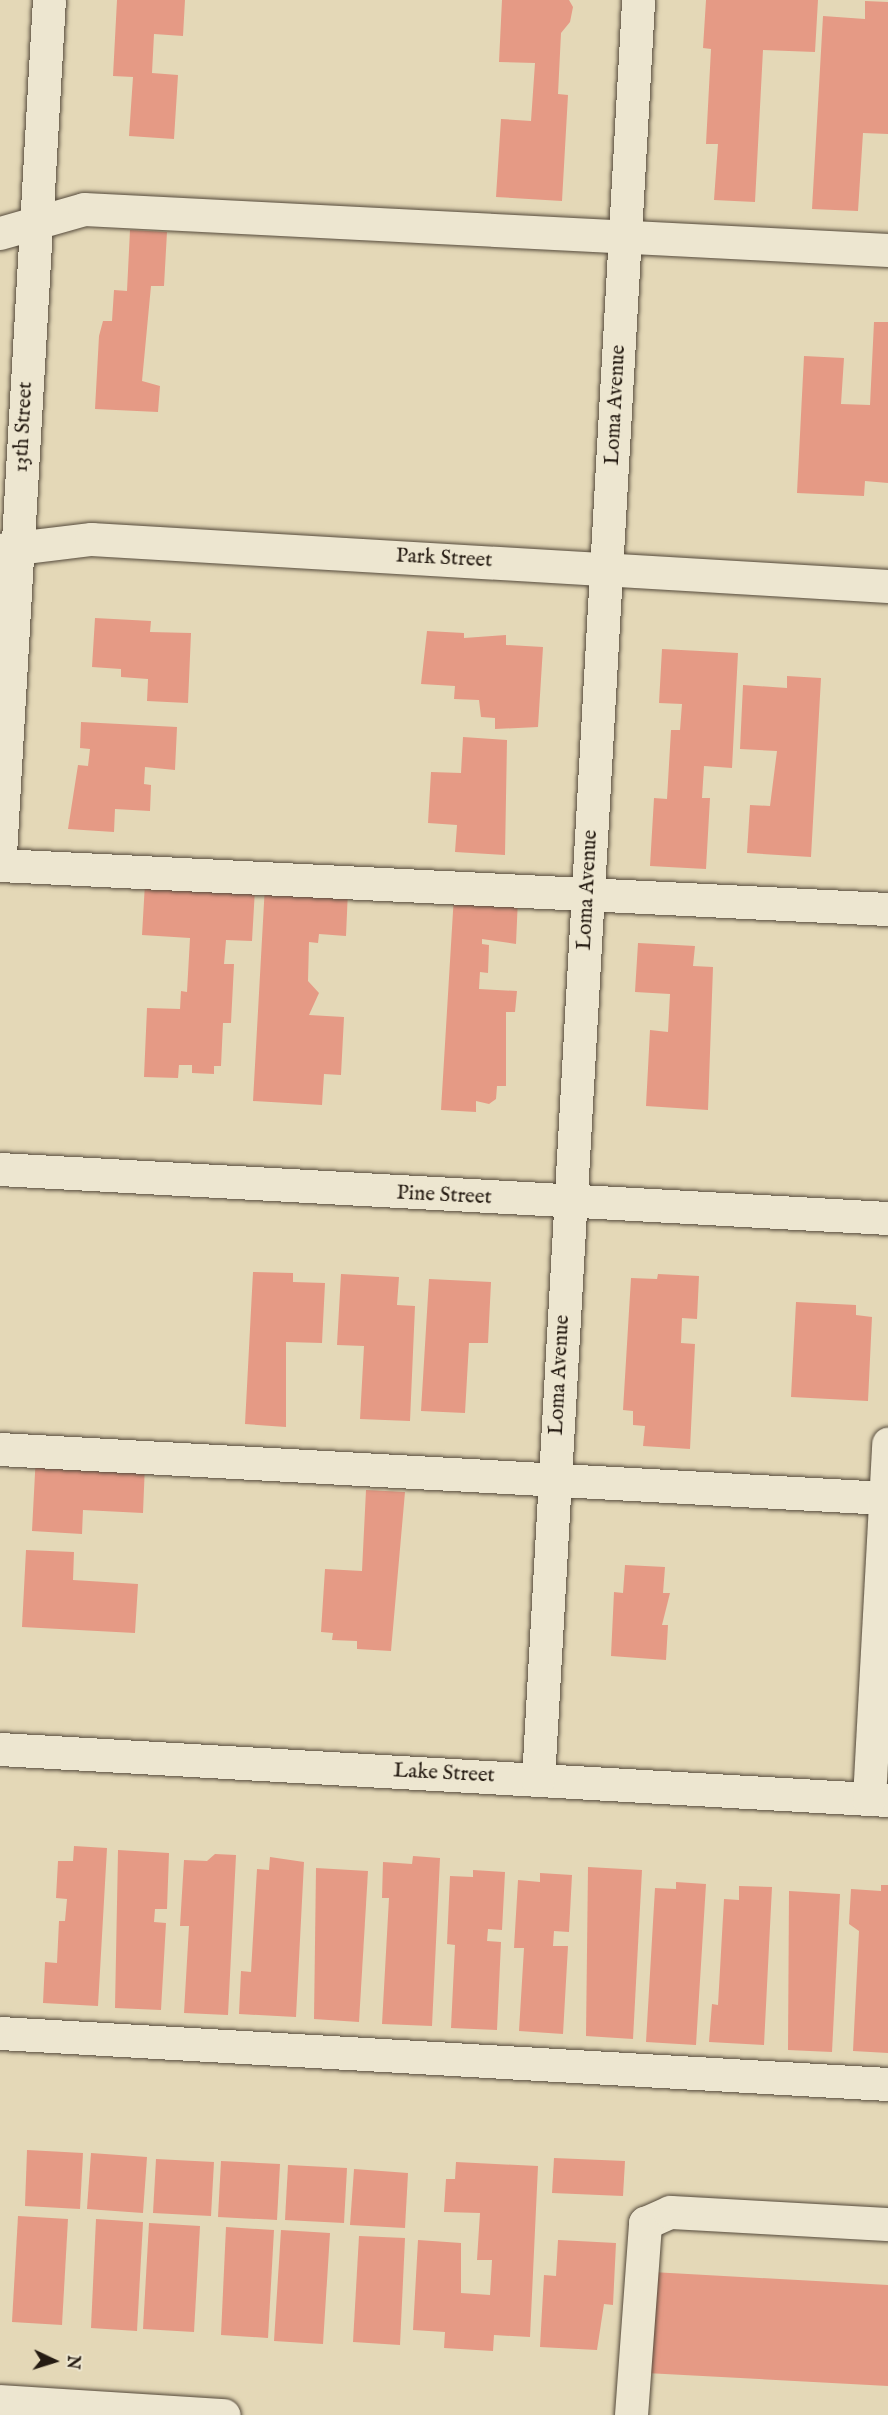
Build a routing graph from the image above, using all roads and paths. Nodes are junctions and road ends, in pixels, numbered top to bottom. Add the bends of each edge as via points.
1 (49, 0) edge
2 (638, 0) edge
3 (36, 219) junction
4 (0, 233) edge
5 (625, 236) junction
6 (888, 250) edge
7 (9, 548) edge
8 (606, 568) junction
9 (888, 586) edge
10 (0, 854) edge
11 (0, 866) edge
12 (588, 894) junction
13 (888, 909) edge
14 (0, 1169) edge
15 (570, 1203) junction
16 (888, 1218) edge
17 (888, 1444) edge
18 (0, 1449) edge
19 (555, 1477) junction
20 (885, 1498) junction
21 (0, 1749) edge
22 (538, 1780) junction
23 (879, 1799) edge
24 (0, 2033) edge
25 (888, 2084) edge
26 (888, 2224) edge
27 (0, 2401) edge
28 (224, 2415) edge
29 (631, 2415) edge

1 - 3 street, 13th Street
2 - 5 street, Loma Avenue
3 - 4 street
3 - 5 street via 84,209
3 - 7 street, 13th Street
5 - 6 street
5 - 8 street, Loma Avenue
7 - 8 street, Park Street via 91,539
7 - 10 street, 13th Street
8 - 9 street, Park Street
8 - 12 street, Loma Avenue
11 - 12 street
12 - 13 street
12 - 15 street, Loma Avenue
14 - 15 street, Pine Street
15 - 16 street, Pine Street
15 - 19 street, Loma Avenue
17 - 20 street
18 - 19 street
19 - 20 street
19 - 22 street, Loma Avenue
20 - 23 street
21 - 22 street, Lake Street
22 - 23 street, Lake Street
24 - 25 street
26 - 29 street via 670,2212 645,2223
27 - 28 street

